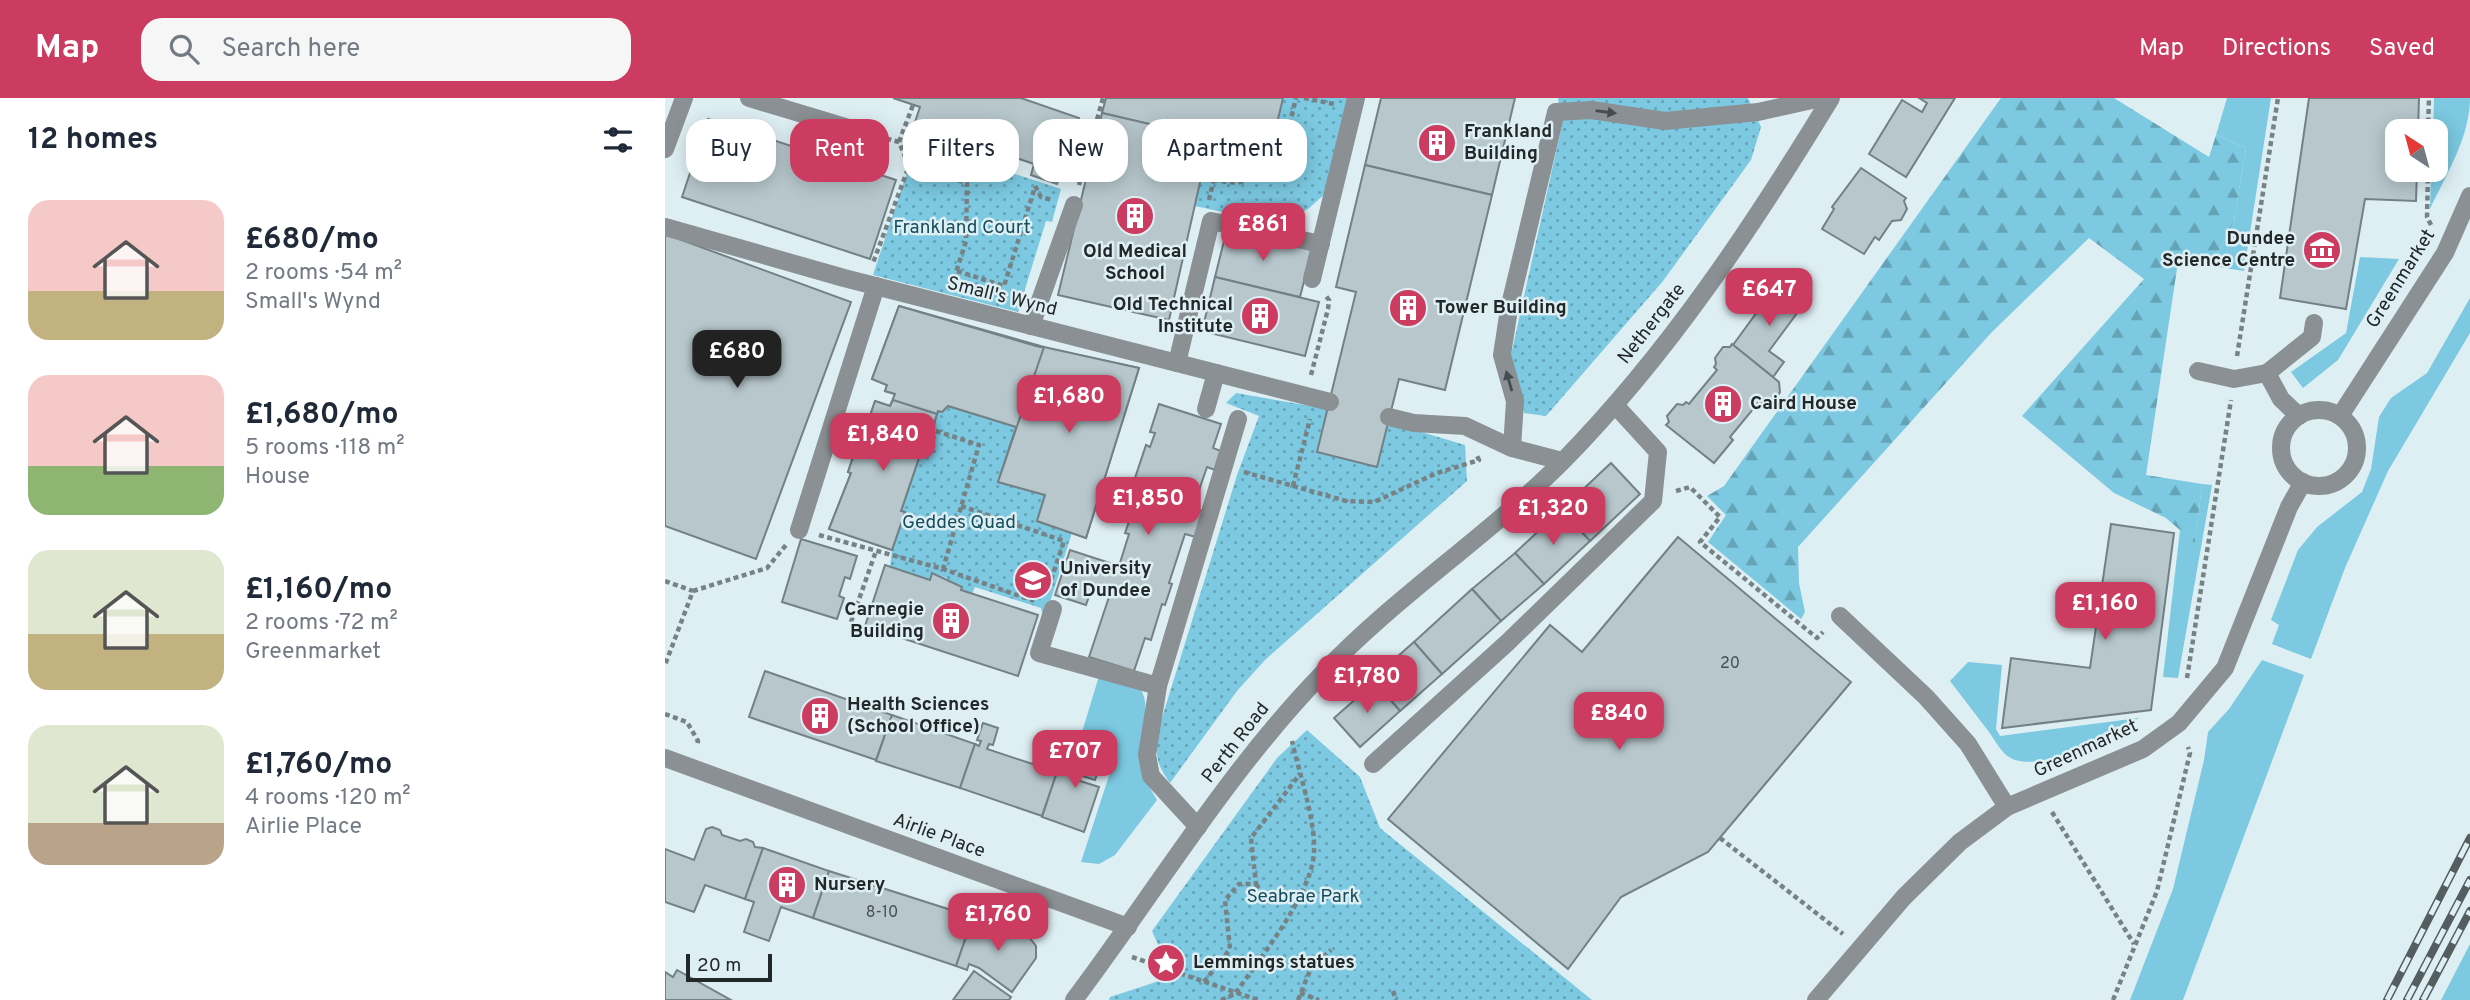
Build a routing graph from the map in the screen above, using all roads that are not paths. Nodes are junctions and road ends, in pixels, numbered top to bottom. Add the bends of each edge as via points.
1 (684, 98) edge
2 (749, 98) edge
3 (1356, 98) edge
4 (1821, 98) edge
5 (1831, 98) edge
6 (1555, 105) edge
7 (819, 119) edge
8 (665, 149) edge
9 (2470, 196) edge
10 (1074, 205) road end
11 (668, 228) edge
12 (1321, 244) junction
13 (1312, 279) road end
14 (871, 285) junction
15 (2315, 323) dead end
16 (1031, 326) junction
17 (1177, 363) junction
18 (2198, 371) dead end
19 (1216, 373) junction
20 (2267, 373) junction
21 (1317, 398) tunnel mouth
22 (1615, 405) junction
23 (1206, 409) dead end
24 (1389, 416) tunnel mouth
25 (2299, 416) junction
26 (2340, 416) junction
27 (1238, 419) dead end
28 (1513, 448) junction
29 (1562, 461) junction
30 (2303, 482) junction
31 (799, 530) road end
32 (1048, 601) road end
33 (1839, 617) road end
34 (1159, 686) junction
35 (665, 758) edge
36 (1373, 764) dead end
37 (2007, 807) junction
38 (1198, 827) junction
39 (1128, 927) junction
40 (1074, 1000) edge
41 (1816, 1000) edge

1 - 8 street
2 - 7 street
3 - 12 street
6 -> 4 street via 1665,121 1758,112
5 - 22 street, Nethergate via 1704,292
28 -> 6 street via 1515,401 1502,355 1509,309 1553,134
9 - 26 street, Greenmarket via 2445,253
10 - 16 street
11 - 14 street, Small's Wynd
12 - 13 street
12 - 17 street via 1210,221
14 - 16 street, Small's Wynd
14 - 31 street
15 - 20 street via 2312,337
16 - 17 street, Small's Wynd
17 - 19 street, Small's Wynd
18 - 20 street via 2234,379
19 - 21 street, Small's Wynd
19 - 23 street
20 - 25 street via 2281,399
22 - 29 street, Nethergate
22 - 36 street via 1658,452 1653,501 1507,643
24 - 28 street via 1414,423 1465,426
25 - 26 street via 2320,410
25 - 30 street via 2285,431 2281,450 2287,469
26 - 30 street via 2349,424 2357,445 2352,466 2325,485
27 - 34 street
28 - 29 street
29 - 38 street, Perth Road via 1324,671
30 - 37 street, Greenmarket via 2225,668 2179,723 2143,749
32 - 34 street via 1039,653
33 - 37 street via 1926,696 1968,744
34 - 38 street via 1147,754 1151,776
35 - 39 street, Airlie Place
37 - 41 street, Greenmarket via 1960,842 1904,897
38 - 39 street, Perth Road
39 - 40 street, Perth Road

